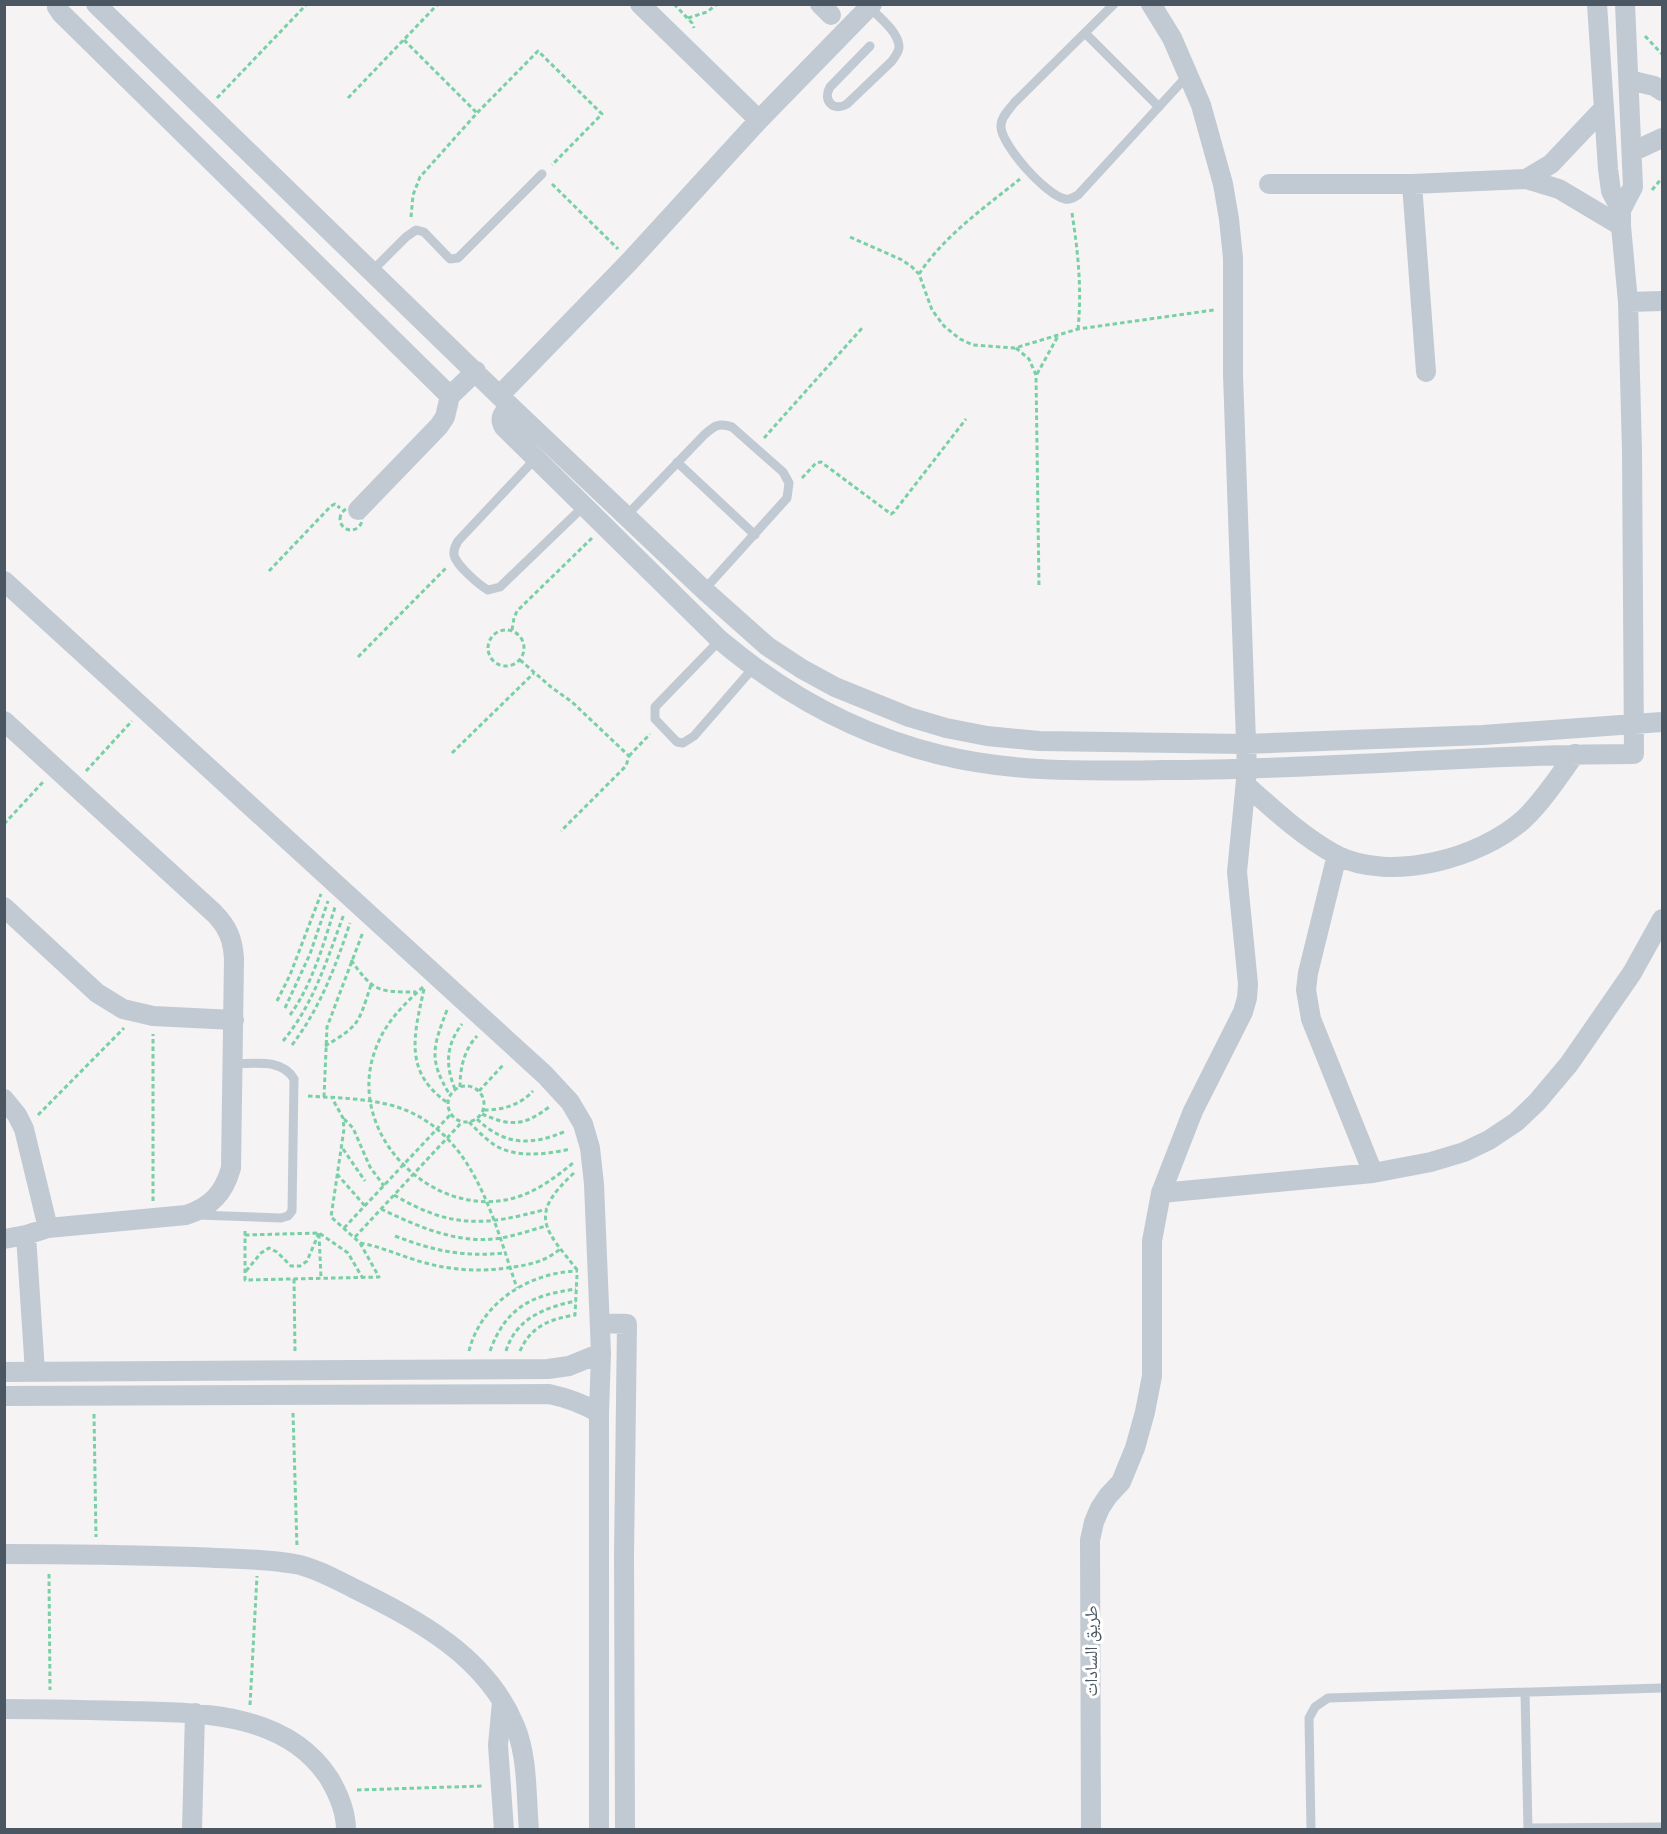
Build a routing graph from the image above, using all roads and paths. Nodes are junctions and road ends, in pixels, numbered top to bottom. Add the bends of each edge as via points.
1 (58, 4) edge
2 (96, 4) edge
3 (308, 4) edge
4 (438, 4) edge
5 (640, 4) edge
6 (717, 4) edge
7 (1114, 4) edge
8 (1151, 4) edge
9 (1597, 4) edge
10 (1625, 4) edge
11 (869, 5) edge
12 (688, 18) dead end
13 (1085, 33) junction
14 (404, 40) junction
15 (870, 46) dead end
16 (1189, 74) junction
17 (1629, 80) junction
18 (1662, 91) edge
19 (348, 98) dead end
20 (1159, 107) junction
21 (1603, 109) junction
22 (206, 110) junction
23 (477, 113) junction
24 (759, 120) junction
25 (1662, 138) edge
26 (1632, 152) junction
27 (1030, 172) junction
28 (542, 174) junction
29 (1526, 179) junction
30 (1269, 184) dead end
31 (1412, 184) junction
32 (1070, 200) junction
33 (1621, 218) junction
34 (411, 233) junction
35 (850, 237) dead end
36 (630, 261) junction
37 (372, 271) junction
38 (919, 274) junction
39 (1662, 301) edge
40 (1628, 302) junction
41 (1234, 307) junction
42 (863, 327) dead end
43 (1078, 329) junction
44 (1058, 336) junction
45 (1016, 348) junction
46 (476, 371) junction
47 (1426, 372) dead end
48 (1036, 375) junction
49 (450, 396) junction
50 (505, 400) junction
51 (966, 419) dead end
52 (755, 447) junction
53 (535, 459) junction
54 (677, 462) junction
55 (789, 492) junction
56 (584, 506) junction
57 (351, 510) joint
58 (626, 516) junction
59 (604, 526) junction
60 (755, 535) junction
61 (455, 558) junction
62 (269, 571) dead end
63 (4, 581) edge
64 (1039, 588) dead end
65 (704, 590) junction
66 (512, 630) junction
67 (720, 640) junction
68 (358, 657) dead end
69 (520, 660) junction
70 (754, 668) junction
71 (534, 673) junction
72 (143, 708) junction
73 (4, 721) edge
74 (1662, 722) edge
75 (659, 724) junction
76 (1634, 724) junction
77 (1245, 744) junction
78 (452, 753) dead end
79 (1575, 754) junction
80 (629, 756) junction
81 (56, 768) junction
82 (1247, 778) junction
83 (74, 785) junction
84 (4, 824) edge
85 (561, 831) dead end
86 (1337, 855) junction
87 (347, 894) junction
88 (4, 907) edge
89 (1662, 919) edge
90 (351, 960) junction
91 (371, 985) junction
92 (453, 991) junction
93 (418, 992) junction
94 (277, 1001) dead end
95 (285, 1008) dead end
96 (146, 1015) junction
97 (290, 1015) dead end
98 (482, 1018) junction
99 (234, 1020) junction
100 (283, 1041) dead end
101 (292, 1045) dead end
102 (325, 1046) junction
103 (517, 1049) junction
104 (233, 1064) junction
105 (545, 1075) junction
106 (460, 1087) junction
107 (455, 1089) junction
108 (479, 1091) junction
109 (562, 1093) junction
110 (450, 1095) junction
111 (294, 1096) junction
112 (324, 1097) junction
113 (332, 1098) junction
114 (4, 1099) edge
115 (370, 1101) junction
116 (448, 1103) junction
117 (483, 1112) junction
118 (451, 1114) junction
119 (343, 1118) junction
120 (477, 1119) junction
121 (462, 1122) junction
122 (469, 1122) junction
123 (583, 1124) junction
124 (24, 1129) junction
125 (437, 1130) junction
126 (447, 1138) junction
127 (589, 1144) junction
128 (342, 1147) junction
129 (403, 1166) junction
130 (576, 1171) junction
131 (1373, 1173) junction
132 (337, 1174) junction
133 (413, 1175) junction
134 (365, 1181) dead end
135 (577, 1182) dead end
136 (384, 1186) junction
137 (1161, 1193) junction
138 (394, 1195) junction
139 (488, 1202) junction
140 (365, 1206) junction
141 (381, 1209) junction
142 (547, 1209) junction
143 (186, 1215) junction
144 (245, 1217) junction
145 (153, 1218) junction
146 (494, 1221) junction
147 (546, 1226) junction
148 (48, 1228) junction
149 (344, 1228) junction
150 (319, 1233) junction
151 (26, 1235) junction
152 (245, 1235) junction
153 (395, 1236) dead end
154 (355, 1237) junction
155 (500, 1238) junction
156 (4, 1239) edge
157 (360, 1243) junction
158 (560, 1249) junction
159 (505, 1253) junction
160 (578, 1260) dead end
161 (510, 1268) junction
162 (578, 1271) junction
163 (245, 1273) junction
164 (362, 1277) junction
165 (321, 1278) junction
166 (294, 1279) junction
167 (516, 1288) junction
168 (576, 1289) junction
169 (576, 1301) junction
170 (600, 1323) junction
171 (601, 1353) junction
172 (548, 1369) junction
173 (296, 1370) junction
174 (490, 1370) junction
175 (4, 1372) edge
176 (35, 1372) junction
177 (93, 1395) junction
178 (292, 1395) junction
179 (549, 1395) junction
180 (4, 1396) edge
181 (599, 1413) junction
182 (4, 1554) edge
183 (49, 1554) junction
184 (96, 1554) junction
185 (258, 1560) junction
186 (297, 1564) junction
187 (1662, 1688) edge
188 (1525, 1692) junction
189 (502, 1702) junction
190 (4, 1709) edge
191 (50, 1709) junction
192 (195, 1713) junction
193 (249, 1721) junction
194 (501, 1785) junction
195 (337, 1791) junction
196 (1662, 1827) edge
197 (1528, 1829) edge
198 (192, 1830) edge
199 (346, 1830) edge
200 (504, 1830) edge
201 (529, 1830) edge
202 (599, 1830) edge
203 (625, 1830) edge
204 (1091, 1830) edge
205 (1311, 1830) edge

1 - 49 street via 61,13
2 - 22 street
3 - 22 path
4 - 14 path
5 - 24 street
6 - 12 path via 708,12
7 - 13 lane
8 - 16 street, طريق السادات
9 - 21 street
10 - 17 street
11 - 15 lane via 893,33 898,42 897,53 847,104 830,104 826,93 830,87
11 - 24 street
13 - 20 lane
13 - 27 lane via 1014,103 1001,121 1006,143
14 - 19 path
14 - 23 path
16 - 20 lane
16 - 41 street, طريق السادات via 1211,136 1226,201
17 - 18 street
17 - 26 street
20 - 32 lane
21 - 29 street via 1551,164
21 - 33 street via 1611,190
22 - 37 street
23 - 28 path via 538,51 602,114
23 - 34 path via 420,177 413,195
24 - 36 street
25 - 26 street
26 - 33 street via 1633,187
27 - 32 lane via 1054,194
27 - 38 path via 954,233
28 - 34 lane via 454,260 424,232
28 - 36 path
29 - 31 street
29 - 33 street via 1559,189
30 - 31 street
31 - 47 street
32 - 43 path via 1080,275
33 - 40 street
34 - 37 lane
35 - 38 path via 902,260
36 - 50 street
37 - 46 street
38 - 45 path via 932,310 960,339 973,345
39 - 40 street
40 - 76 street
41 - 43 path
41 - 77 street, طريق السادات
42 - 52 path
43 - 44 path
44 - 45 path
44 - 48 path
45 - 48 path via 1029,359
46 - 49 street
46 - 50 street
48 - 64 path
49 - 57 street via 443,422
50 - 53 street via 502,424
50 - 58 street
51 - 55 path via 891,514 821,462
52 - 54 lane via 732,428 716,425
52 - 55 lane via 787,477
53 - 56 street
53 - 61 lane via 458,541
54 - 58 lane
54 - 60 lane
55 - 60 lane
56 - 59 street
56 - 61 lane via 494,590 482,586
57 - 62 path via 331,506
58 - 65 street
59 - 66 path via 517,611
59 - 67 street
60 - 65 lane
61 - 68 path
63 - 72 street
65 - 77 street via 767,646 802,669 875,704 946,728 1039,741
66 - 69 path via 523,640 524,654
66 - 69 path via 492,635 488,649 500,665
67 - 70 street
67 - 75 lane via 655,707
69 - 71 path
70 - 75 lane via 689,741 677,741
70 - 82 street via 864,730 951,757 1038,769
71 - 78 path
71 - 80 path via 572,702
72 - 83 path
72 - 87 street
73 - 81 street
74 - 76 street
75 - 80 path
76 - 77 street via 1483,735
76 - 79 street via 1634,754
77 - 82 street, طريق السادات
79 - 82 street
79 - 86 street via 1525,818 1480,847 1438,862 1391,867 1363,864
80 - 85 path via 626,766
81 - 83 street
81 - 84 path
82 - 86 street via 1306,835
82 - 137 street, طريق السادات via 1237,872 1247,998 1238,1026 1193,1111
83 - 99 street via 223,922 233,946
86 - 131 street via 1310,960 1307,1004
87 - 90 path
87 - 92 street
87 - 94 path via 307,927 291,975
87 - 95 path via 310,954
87 - 97 path via 301,1000
87 - 100 path via 309,1004
87 - 101 path via 323,996
88 - 96 street via 97,993 123,1009
89 - 131 street via 1632,973 1569,1064 1516,1122 1464,1152
90 - 91 path
90 - 102 path via 327,1027
91 - 93 path via 384,991
91 - 102 path via 354,1027
92 - 98 street
92 - 110 path via 434,1054 436,1069
93 - 115 path via 391,1020 376,1048 369,1080
93 - 116 path via 425,986 416,1027 420,1075 428,1088
96 - 99 street
96 - 124 path
96 - 145 path
98 - 103 street
98 - 106 path via 467,1050
98 - 107 path via 454,1035 447,1062
99 - 104 street
102 - 112 path
103 - 105 street
103 - 108 path
104 - 111 lane via 285,1067 294,1079
104 - 143 street via 228,1181 211,1203
105 - 109 street
105 - 117 path via 520,1102
106 - 107 path
106 - 108 path
107 - 110 path
108 - 117 path
109 - 117 path via 539,1114 519,1123 501,1122
109 - 123 street
110 - 116 path
111 - 112 path
111 - 144 lane via 292,1210 281,1218
112 - 113 path
113 - 115 path
113 - 119 path
114 - 124 street
115 - 125 path via 408,1111
115 - 129 path via 379,1131
116 - 118 path
117 - 120 path
118 - 121 path
118 - 125 path
119 - 128 path
119 - 136 path via 353,1128 370,1167
120 - 122 path
120 - 123 path via 503,1137 527,1142
121 - 122 path
121 - 126 path
122 - 127 path via 488,1140 513,1152 559,1151
123 - 127 street
124 - 148 street
125 - 126 path
125 - 129 path
126 - 133 path
126 - 139 path via 477,1177
127 - 170 street
128 - 132 path
128 - 134 path
129 - 133 path
129 - 136 path
130 - 135 path
130 - 139 path via 575,1161 526,1194
130 - 142 path via 555,1193
131 - 137 street
132 - 140 path
132 - 149 path via 331,1217
133 - 138 path
133 - 139 path via 450,1196
136 - 140 path
137 - 204 street, طريق السادات via 1152,1249 1152,1376 1137,1439 1121,1482 1100,1508 1090,1540
138 - 141 path
138 - 146 path via 420,1211 447,1219
139 - 146 path
140 - 149 path
141 - 154 path
141 - 155 path via 448,1236
142 - 146 path
142 - 147 path
143 - 144 lane
143 - 145 street
144 - 152 path
145 - 148 street
146 - 155 path
147 - 155 path
147 - 158 path
148 - 151 street
149 - 154 path
150 - 152 path
150 - 163 path via 307,1261 300,1266 291,1266 269,1248
150 - 164 path via 348,1253
150 - 165 path
151 - 156 street
151 - 176 street
152 - 163 path
153 - 159 path via 448,1253
154 - 157 path
155 - 159 path
157 - 161 path via 447,1268
157 - 164 path via 380,1277
158 - 161 path via 543,1260
158 - 162 path
159 - 161 path
160 - 162 path
161 - 167 path
162 - 167 path via 549,1274
162 - 168 path
163 - 166 path via 245,1280
164 - 165 path
165 - 166 path
166 - 173 path
167 - 174 path via 482,1323 471,1346
168 - 169 path
168 - 174 path via 553,1292 516,1308 494,1339
169 - 174 path via 553,1305 525,1321
169 - 174 path via 575,1315 544,1322
170 - 171 street
170 - 203 street via 627,1324
171 - 172 street via 569,1366
171 - 181 street
172 - 174 street
172 - 179 street
173 - 174 street
173 - 176 street
175 - 176 street
177 - 178 street
177 - 180 street
177 - 184 path
178 - 179 street
178 - 186 path
179 - 181 street via 576,1401
181 - 202 street
182 - 183 street
183 - 184 street
183 - 191 path
184 - 185 street
185 - 186 street
185 - 193 path
186 - 189 street via 375,1599 448,1642 482,1674
187 - 188 lane
188 - 197 lane
188 - 205 lane via 1328,1698 1315,1707 1309,1718
189 - 194 street via 498,1745
189 - 201 street via 516,1726 522,1750
190 - 191 street
191 - 192 street
192 - 193 street
192 - 198 street
193 - 195 street via 282,1735 309,1754
194 - 195 path
194 - 200 street
195 - 199 street
196 - 197 lane

